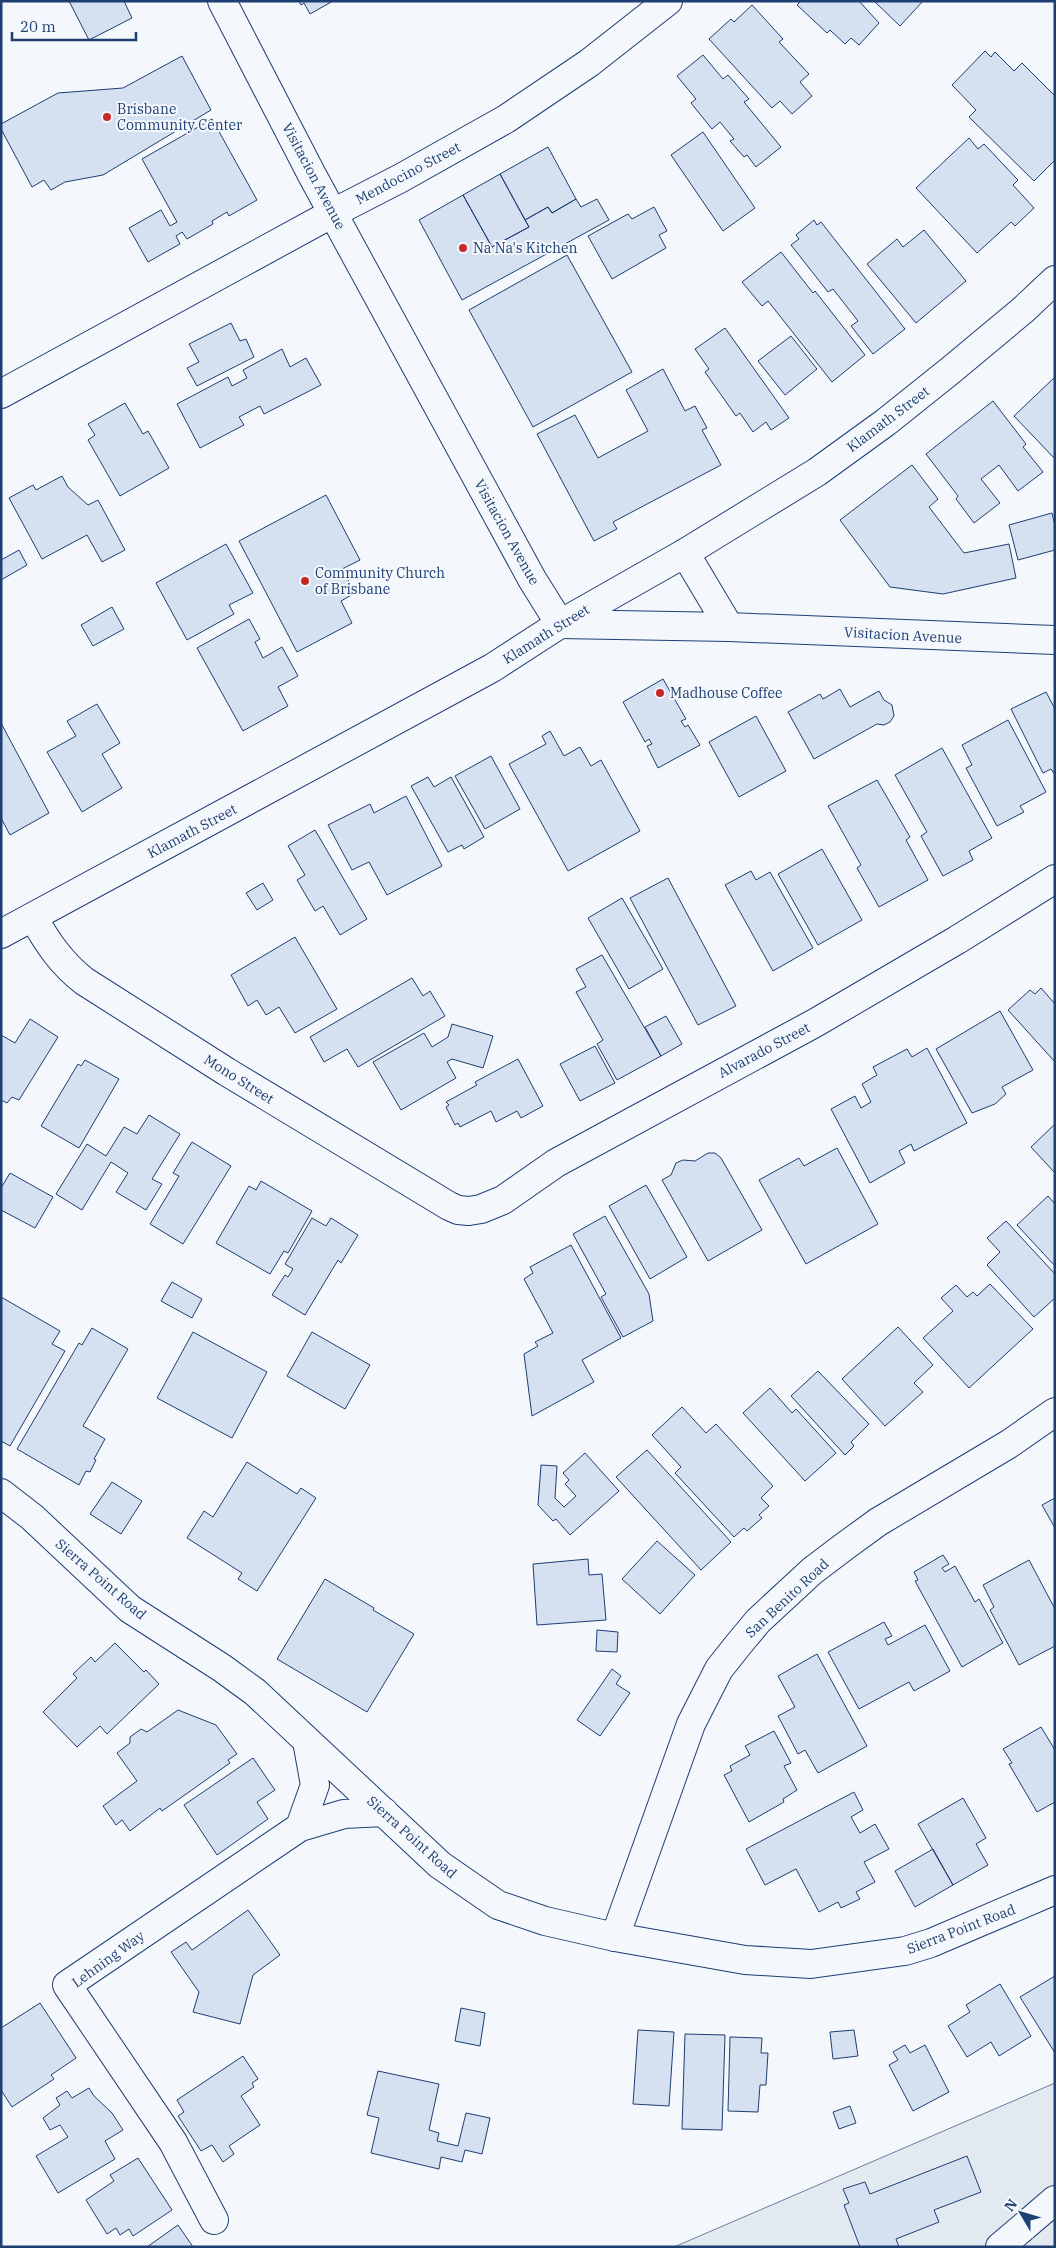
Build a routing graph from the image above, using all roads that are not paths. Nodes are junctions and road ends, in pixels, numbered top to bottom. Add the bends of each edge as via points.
1 (222, 1) edge
2 (668, 1) edge
3 (333, 213) junction
4 (1055, 280) edge
5 (1, 394) edge
6 (685, 553) junction
7 (560, 624) junction
8 (729, 627) junction
9 (1055, 640) edge
10 (1055, 878) edge
11 (32, 917) junction
12 (1, 934) edge
13 (469, 1211) joint
14 (1055, 1412) edge
15 (1, 1493) edge
16 (307, 1742) junction
17 (384, 1812) junction
18 (300, 1827) junction
19 (1055, 1890) edge
20 (615, 1937) junction
21 (1055, 2200) edge
22 (214, 2220) dead end
23 (1000, 2247) edge

1 - 3 street, Visitacion Avenue
2 - 3 street, Mendocino Street via 588,63 506,119
3 - 5 street, Mendocino Street
3 - 7 street, Visitacion Avenue via 532,579
4 - 6 street, Klamath Street via 886,422 817,472
6 - 7 street, Klamath Street
6 - 8 street
7 - 8 street, Visitacion Avenue
7 - 11 street, Klamath Street via 492,668
8 - 9 street, Visitacion Avenue
10 - 13 street, Alvarado Street via 824,1018 556,1163 503,1200
11 - 12 street, Klamath Street
11 - 13 street, Mono Street via 52,951 84,982 395,1174 450,1206
14 - 20 street, San Benito Road via 845,1546 812,1572 738,1645 719,1669 690,1724
15 - 16 street, Sierra Point Road via 32,1517 130,1609 255,1692
16 - 17 street, Sierra Point Road
16 - 18 street via 315,1785
17 - 18 street, Lehning Way via 344,1814
17 - 20 street, Sierra Point Road via 440,1865 498,1905 545,1922
18 - 22 street, Lehning Way via 67,1985 173,2142
19 - 20 street, Sierra Point Road via 931,1944 844,1961 811,1964 753,1960
21 - 23 street

